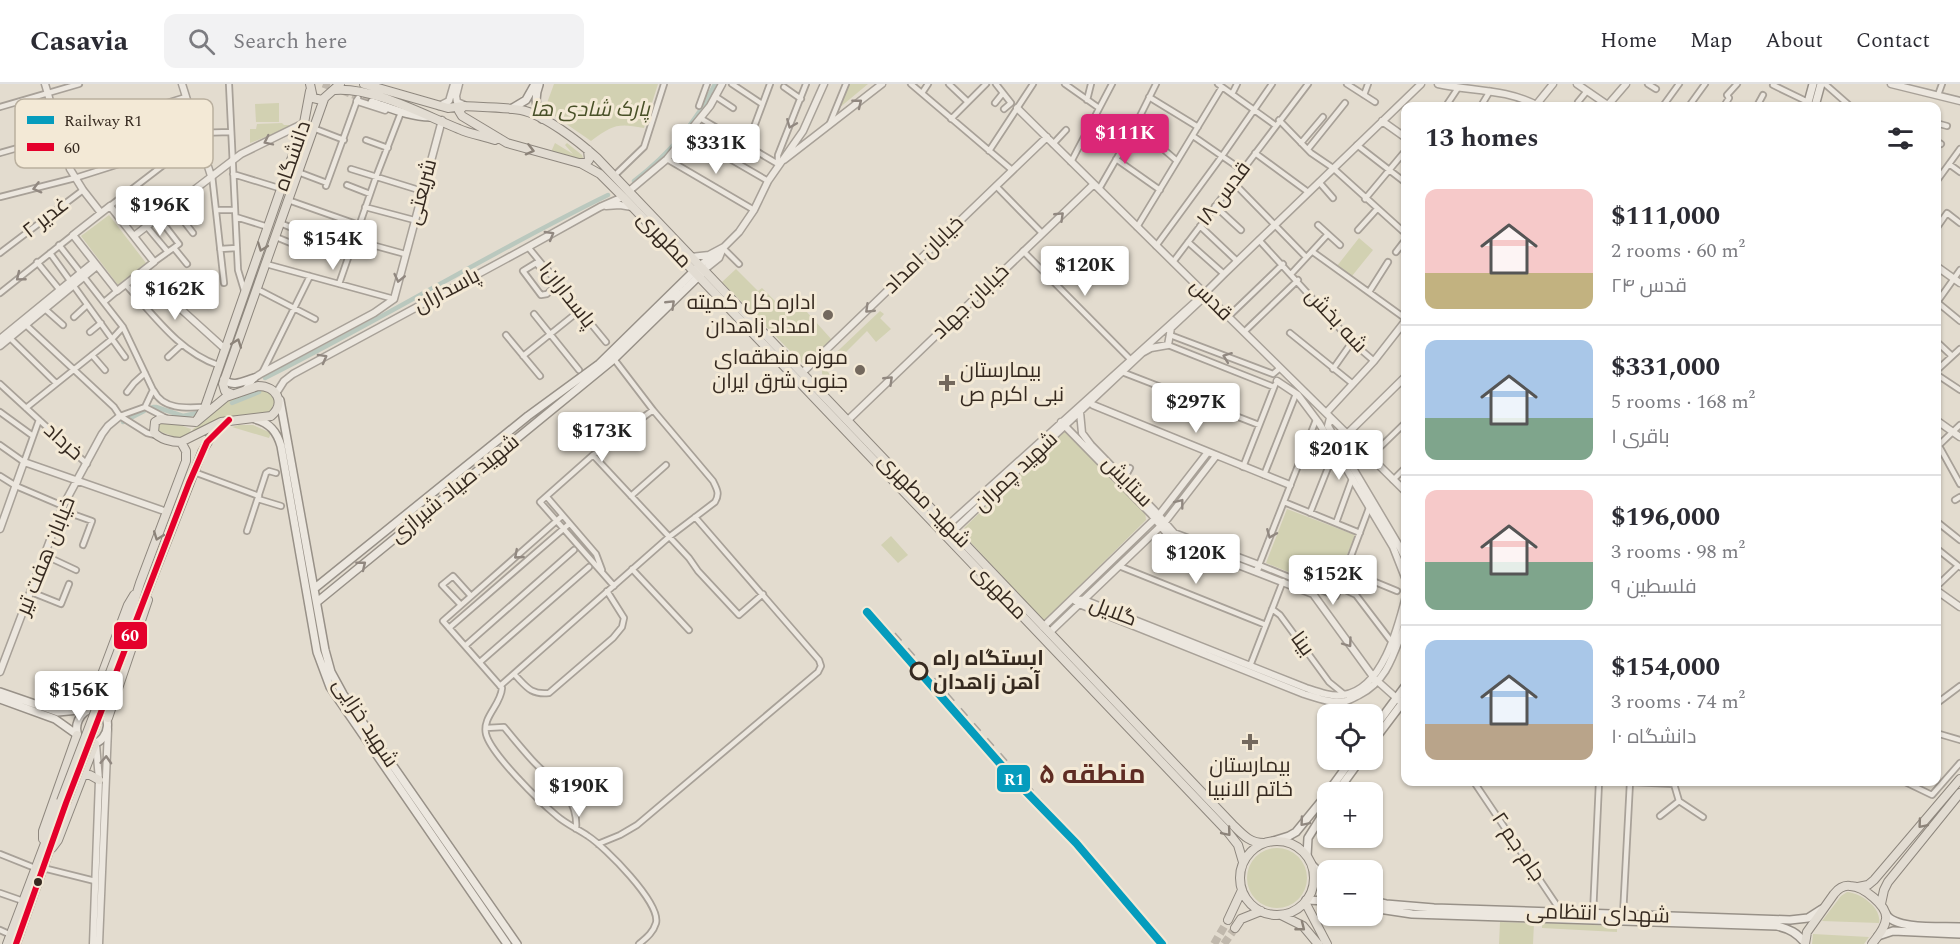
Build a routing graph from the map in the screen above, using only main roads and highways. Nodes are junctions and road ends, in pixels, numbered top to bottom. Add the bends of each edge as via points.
1 (364, 84) edge
2 (537, 84) edge
3 (1813, 84) edge
4 (1823, 84) edge
5 (337, 87) edge
6 (382, 87) edge
7 (310, 88) edge
8 (405, 96) junction
9 (324, 99) junction
10 (372, 102) tunnel mouth
11 (1810, 102) edge
12 (1812, 102) edge
13 (402, 106) junction
14 (465, 106) junction
15 (448, 108) junction
16 (509, 109) junction
17 (433, 117) junction
18 (542, 119) junction
19 (442, 120) junction
20 (507, 143) junction
21 (588, 150) junction
22 (579, 162) junction
23 (626, 194) junction
24 (699, 271) junction
25 (799, 374) junction
26 (254, 378) road end
27 (224, 379) junction
28 (232, 394) junction
29 (278, 396) junction
30 (253, 418) junction
31 (229, 420) junction
32 (196, 422) junction
33 (181, 442) junction
34 (307, 570) junction
35 (140, 583) junction
36 (151, 585) junction
37 (315, 588) junction
38 (317, 602) junction
39 (137, 608) junction
40 (1046, 630) junction
41 (1040, 635) junction
42 (97, 689) junction
43 (0, 692) edge
44 (115, 695) junction
45 (0, 699) edge
46 (1401, 703) edge
47 (1401, 703) edge
48 (89, 709) junction
49 (57, 716) junction
50 (108, 718) junction
51 (1383, 720) edge
52 (1383, 728) edge
53 (77, 734) junction
54 (95, 744) junction
55 (69, 759) junction
56 (88, 763) junction
57 (83, 775) junction
58 (1960, 779) edge
59 (99, 780) road end
60 (1960, 793) edge
61 (1317, 806) edge
62 (1317, 824) edge
63 (1273, 841) junction
64 (1264, 843) junction
65 (45, 850) junction
66 (1307, 856) junction
67 (1243, 862) junction
68 (1312, 865) junction
69 (39, 868) junction
70 (1317, 870) edge
71 (1858, 887) junction
72 (1242, 890) junction
73 (1306, 901) junction
74 (1317, 901) edge
75 (1383, 903) edge
76 (1881, 904) junction
77 (1822, 909) junction
78 (1383, 910) edge
79 (1261, 911) junction
80 (1434, 912) junction
81 (1886, 914) junction
82 (1280, 915) junction
83 (1592, 917) junction
84 (1228, 920) tunnel mouth
85 (1699, 920) junction
86 (1960, 927) edge
87 (1235, 928) tunnel mouth
88 (1960, 934) edge
89 (1878, 936) junction
90 (7, 944) edge
91 (16, 944) edge
92 (507, 944) edge
93 (517, 944) edge
94 (1318, 944) edge
95 (1327, 944) edge
96 (1805, 944) edge
97 (1872, 944) edge

1 - 6 main road
2 - 16 main road via 526,100
2 - 18 main road via 537,108
3 - 11 main road
4 - 12 main road
5 - 9 main road
5 - 13 main road
6 - 8 main road
7 - 9 main road via 314,99
7 -> 32 main road, دانشگاه via 309,107 282,189 205,407
8 - 13 main road
8 - 15 main road
27 -> 9 main road, دانشگاه
10 - 17 main road
13 - 17 main road
14 - 15 main road
14 - 16 main road
14 - 20 main road via 459,111 462,116
15 - 19 main road
16 - 18 main road
17 - 19 main road
18 - 21 main road
19 - 20 main road via 461,130
20 -> 22 main road
21 - 22 main road via 589,160
21 - 23 main road
22 - 23 main road
23 - 24 main road via 691,257
23 - 24 main road, مطهری via 633,207
24 - 25 main road, مطهری
24 - 37 main road, شهید صیاد شیرازی via 599,364 528,416
38 -> 24 main road, شهید صیاد شیرازی via 614,359
25 - 40 main road, شهید مطهری
25 - 41 main road, مطهری
26 - 27 main road via 234,384
27 - 28 main road via 225,391
28 - 29 main road via 263,386
28 - 32 main road
29 - 30 main road via 274,414
29 - 34 main road, شهید خزایی
30 - 31 main road
30 - 34 main road, شهید خزایی via 277,434
31 - 33 main road
31 - 36 main road via 207,442
32 - 33 main road via 165,418 155,422 156,435
33 -> 35 main road via 186,461
34 - 37 main road, شهید خزایی
34 - 92 main road, شهید خزایی via 320,662 330,687
35 - 39 main road
35 - 42 main road
36 - 39 main road
36 - 44 main road
37 - 38 main road, شهید خزایی
38 - 93 main road, شهید خزایی via 327,660 337,684
39 - 65 main road, bridge
40 - 41 main road
40 - 64 main road, شهید مطهری via 1244,837
41 -> 67 main road, مطهری via 1227,831 1238,845
42 - 44 main road via 105,698
42 - 48 main road
43 - 49 main road
44 - 50 main road
45 - 49 main road
46 - 51 main road
47 - 52 main road
48 - 49 main road
48 - 50 main road via 100,710
48 - 53 main road via 78,720
49 - 53 main road
50 - 54 main road via 104,737
53 - 54 main road via 84,743
53 - 55 main road
54 - 56 main road
55 - 56 main road via 80,755
55 - 65 main road via 43,831
56 - 57 main road
57 - 59 main road
57 - 65 main road via 58,840
58 -> 71 main road via 1874,880
60 - 76 main road via 1888,882
61 -> 63 main road via 1296,832
62 - 66 main road via 1308,838
63 - 64 main road
63 - 66 main road via 1292,844
64 - 67 main road via 1255,847
65 - 69 main road
66 - 68 main road
67 - 72 main road
68 - 70 main road
68 - 73 main road via 1313,884
69 - 90 main road
69 - 91 main road
71 - 76 main road
71 - 77 main road via 1839,888
72 - 79 main road via 1252,906
72 - 84 main road
73 - 74 main road
73 - 82 main road
73 - 95 main road
75 - 80 main road, شهدای انتظامی
76 - 81 main road
77 - 85 main road, شهدای انتظامی via 1802,920
77 - 96 main road via 1806,932
78 - 80 main road, شهدای انتظامی
79 - 82 main road
79 - 87 main road via 1241,919
80 - 83 main road, شهدای انتظامی
80 - 83 main road, شهدای انتظامی via 1562,913
81 - 86 main road via 1899,924
81 - 89 main road via 1885,926
82 -> 94 main road via 1302,926
83 - 85 main road, شهدای انتظامی
83 - 85 main road, شهدای انتظامی
85 - 96 main road, شهدای انتظامی via 1787,928
88 - 89 main road via 1893,931
89 - 97 main road

